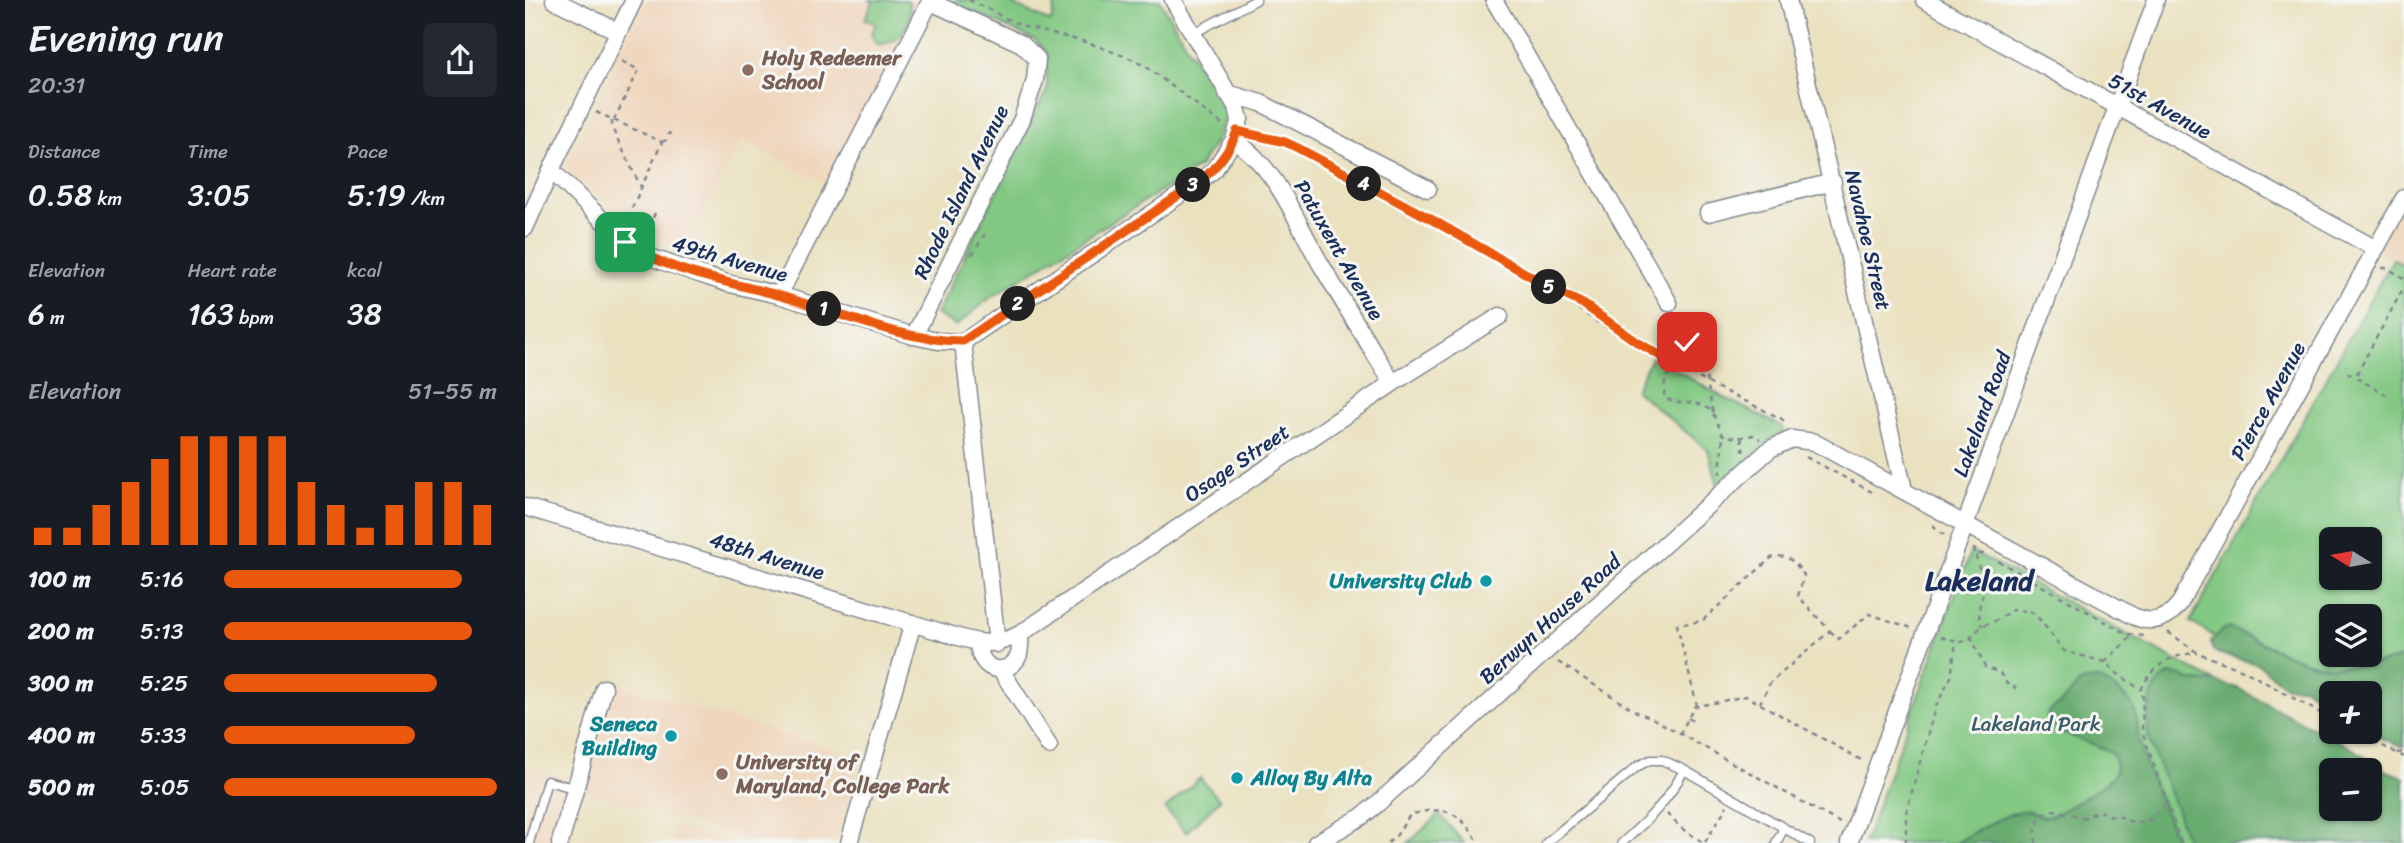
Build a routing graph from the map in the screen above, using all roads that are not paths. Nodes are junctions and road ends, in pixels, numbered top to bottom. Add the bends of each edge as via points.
1 (554, 0) edge
2 (633, 0) edge
3 (1173, 0) edge
4 (1256, 0) edge
5 (1494, 0) edge
6 (1788, 0) edge
7 (1924, 0) edge
8 (2156, 0) edge
9 (930, 1) edge
10 (617, 31) junction
11 (1194, 33) junction
12 (1227, 93) junction
13 (2117, 106) junction
14 (1235, 136) junction
15 (551, 170) junction
16 (1833, 182) junction
17 (1428, 189) dead end
18 (2404, 198) edge
19 (1708, 213) dead end
20 (525, 228) edge
21 (2376, 249) junction
22 (779, 295) junction
23 (1669, 303) road end
24 (1500, 316) dead end
25 (914, 336) junction
26 (963, 341) junction
27 (1394, 383) junction
28 (1904, 491) junction
29 (525, 507) edge
30 (1965, 525) junction
31 (913, 623) junction
32 (1020, 634) junction
33 (977, 642) junction
34 (997, 644) junction
35 (1001, 670) junction
36 (604, 688) dead end
37 (1049, 746) dead end
38 (1684, 770) junction
39 (574, 788) junction
40 (1784, 828) junction
41 (529, 843) edge
42 (559, 843) edge
43 (849, 843) edge
44 (1316, 843) edge
45 (1546, 843) edge
46 (1622, 843) edge
47 (1776, 843) edge
48 (1810, 843) edge
49 (1849, 843) edge

1 - 10 street
2 - 10 street
3 - 11 street
4 - 11 lane
5 - 23 street
6 - 16 street, Navahoe Street
7 - 13 street, 51st Avenue
8 - 13 street, Lakeland Road
9 - 22 street
9 - 25 street, Rhode Island Avenue via 1022,44 1037,59 1022,119
10 - 15 street
11 - 12 street
12 - 14 street via 1240,119
12 - 17 street via 1261,103
13 - 21 street, 51st Avenue
13 - 30 street, Lakeland Road
14 - 26 street via 1214,170 1200,181
14 - 27 street, Patuxent Avenue via 1272,176
15 - 20 street
15 - 22 street, 49th Avenue via 638,252 726,283
16 - 19 street
16 - 28 street, Navahoe Street
18 - 21 street, Pierce Avenue
21 - 30 street, Pierce Avenue via 2181,603 2164,626 2133,617
22 - 25 street, 49th Avenue
24 - 27 street, Osage Street
25 - 26 street, 49th Avenue
26 - 34 street
27 - 32 street, Osage Street
28 - 30 street
28 - 44 street, Berwyn House Road via 1814,442 1791,439 1770,449 1376,805
29 - 31 street, 48th Avenue
30 - 49 street, Lakeland Road
31 - 33 street, 48th Avenue
31 - 43 street
32 - 34 street, Osage Street
32 - 35 street via 1019,655
33 - 34 street, 48th Avenue
33 - 35 street via 982,659
35 - 37 street
36 - 39 street
38 - 40 lane
38 - 45 lane via 1650,760
38 - 46 lane via 1653,816
39 - 41 lane via 547,781
39 - 42 street
40 - 47 lane
40 - 48 lane

